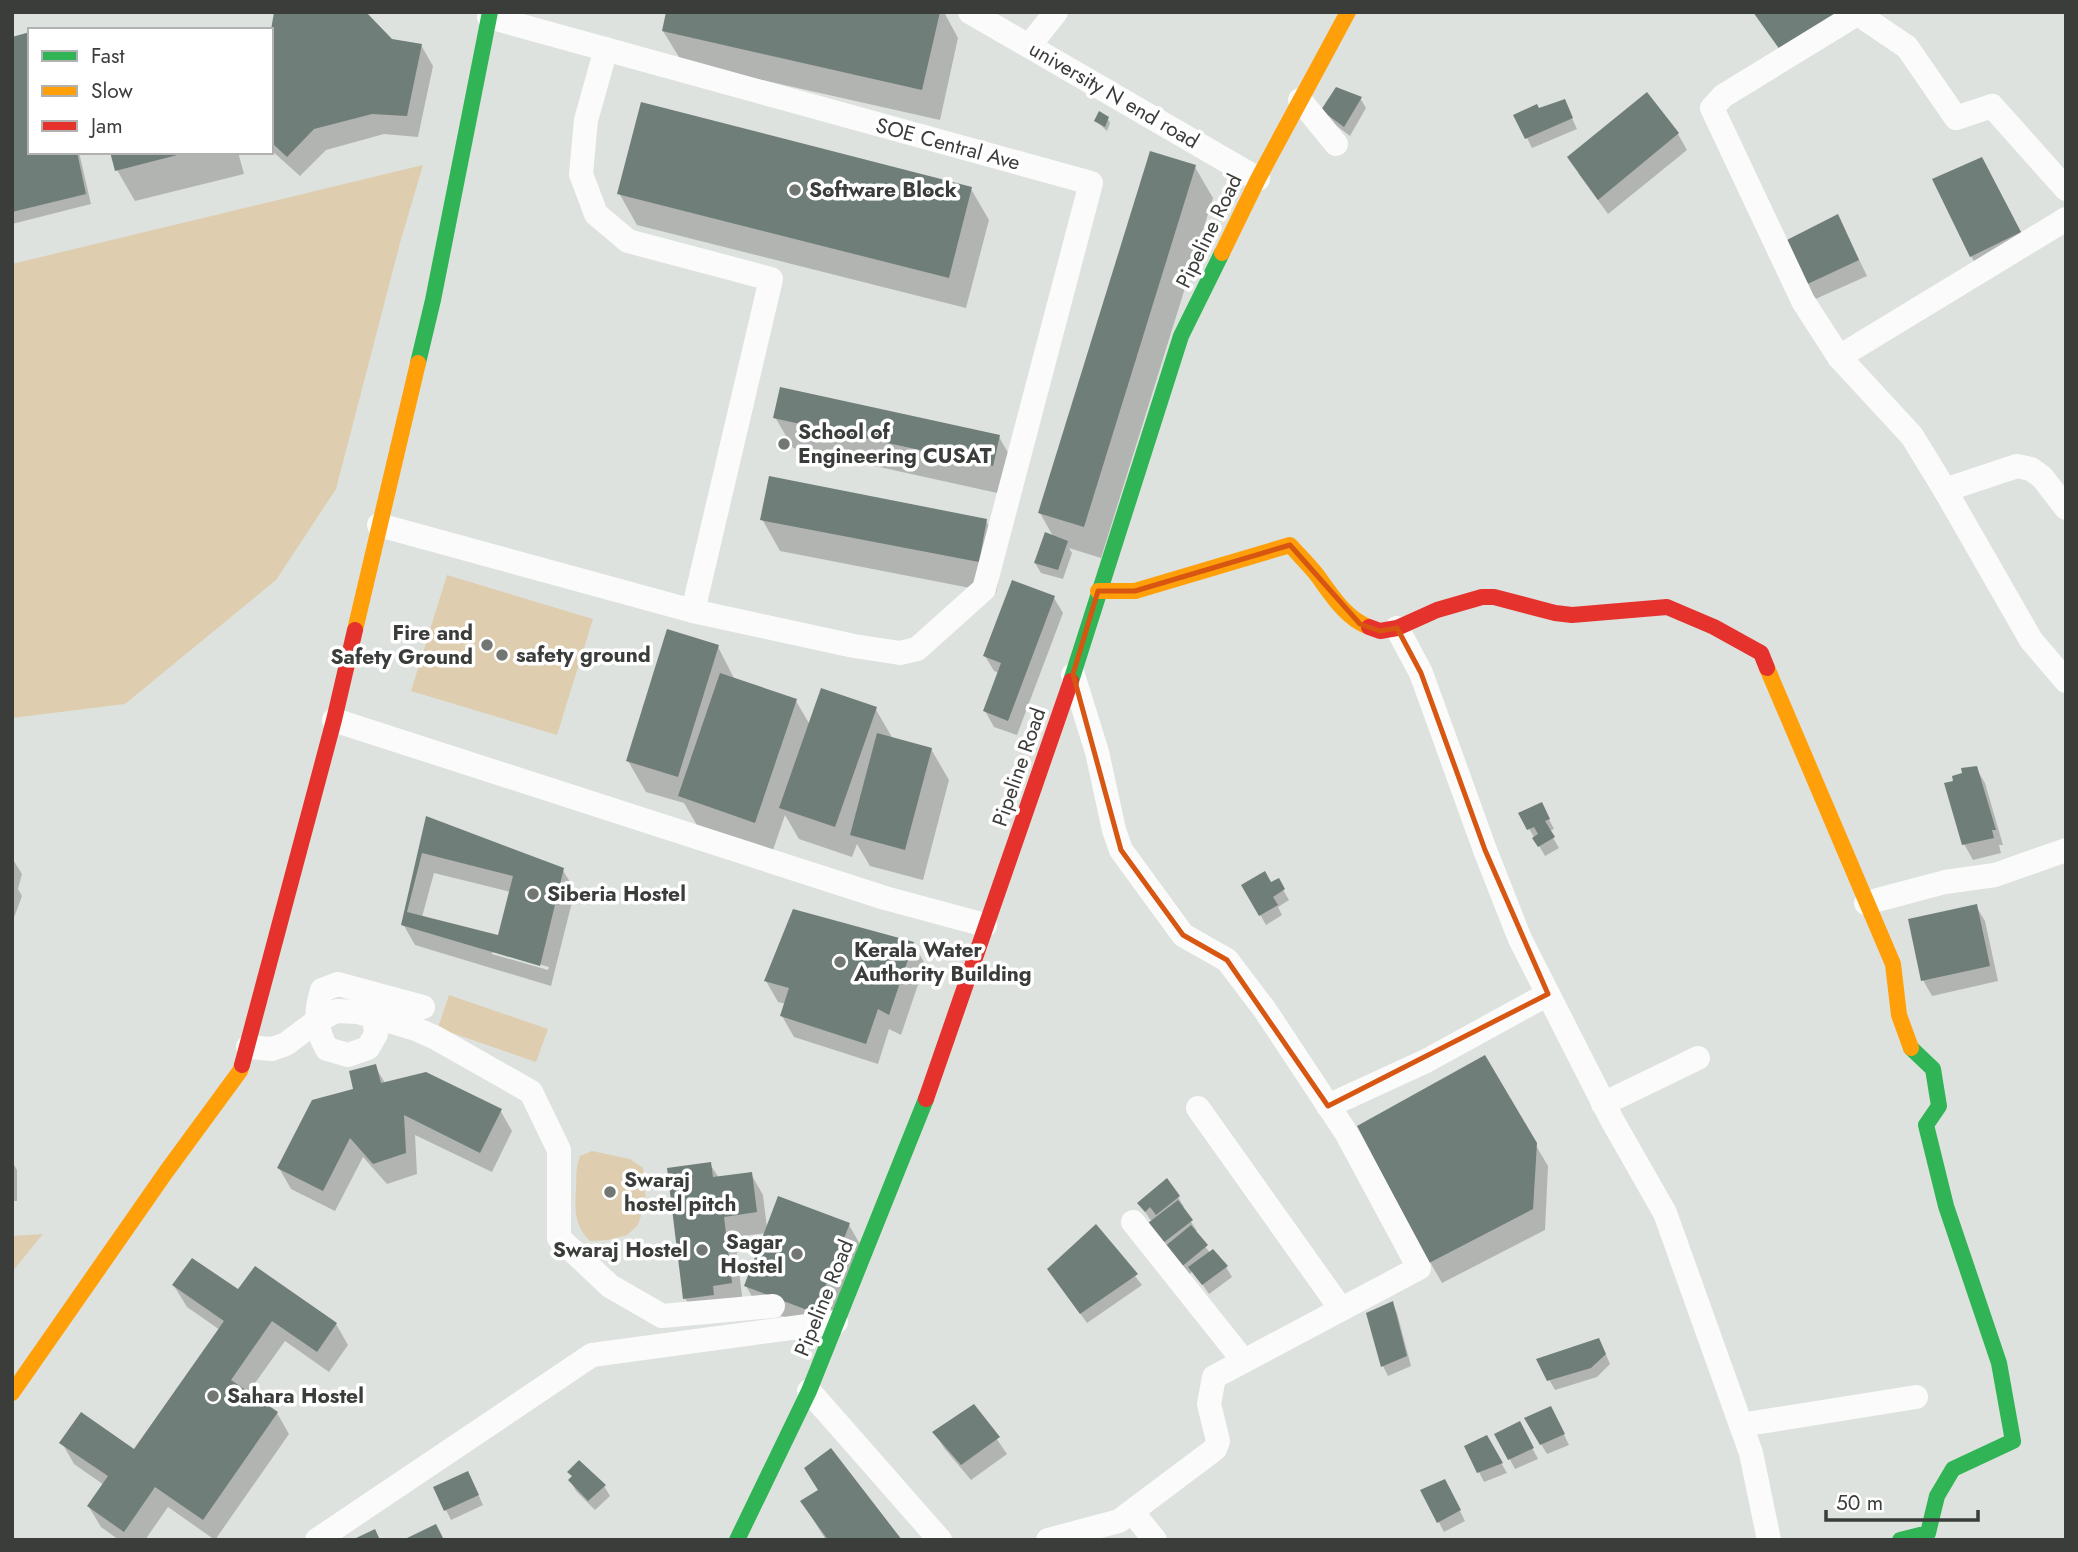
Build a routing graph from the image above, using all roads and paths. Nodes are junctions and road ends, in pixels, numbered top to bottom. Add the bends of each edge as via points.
1 (970, 12) edge
2 (1055, 12) edge
3 (1348, 12) edge
4 (490, 15) edge
5 (1871, 16) edge
6 (1029, 46) junction
7 (606, 49) junction
8 (1300, 100) junction
9 (1336, 144) dead end
10 (1258, 179) junction
11 (2066, 189) edge
12 (2066, 219) edge
13 (1839, 357) junction
14 (1945, 490) junction
15 (2066, 508) edge
16 (379, 526) junction
17 (1098, 591) junction
18 (694, 611) junction
19 (1406, 624) junction
20 (1073, 674) junction
21 (2066, 681) edge
22 (334, 720) junction
23 (2066, 850) edge
24 (1866, 904) junction
25 (985, 925) junction
26 (1548, 995) junction
27 (423, 1007) dead end
28 (374, 1017) junction
29 (318, 1020) junction
30 (248, 1047) junction
31 (1698, 1058) dead end
32 (1603, 1104) junction
33 (1328, 1105) junction
34 (1198, 1108) dead end
35 (1133, 1222) dead end
36 (774, 1306) dead end
37 (1341, 1309) junction
38 (836, 1322) junction
39 (1243, 1360) junction
40 (809, 1391) junction
41 (12, 1393) edge
42 (1916, 1397) dead end
43 (1741, 1425) junction
44 (1133, 1513) junction
45 (1930, 1536) edge
46 (317, 1540) edge
47 (737, 1540) edge
48 (940, 1540) edge
49 (1048, 1540) edge
50 (1154, 1540) edge
51 (1769, 1540) edge
52 (1900, 1540) edge

1 - 6 street, university N end road
2 - 6 street
3 - 8 street, Pipeline Road
4 - 7 street, SOE Central Ave
4 - 16 street via 433,300
5 - 11 street via 1907,47 1956,118 1992,106
5 - 13 street via 1723,96 1712,108 1803,301
6 - 10 street, university N end road
7 - 18 street via 586,120 581,174 596,214 628,241 771,279
7 - 18 street, SOE Central Ave via 1091,183 984,589 917,649 900,653
8 - 9 street
8 - 10 street, Pipeline Road
10 - 17 street, Pipeline Road via 1181,336
12 - 13 street
13 - 14 street via 1912,436
14 - 15 street via 2017,466 2042,477
14 - 21 street via 2031,640
16 - 18 street
16 - 22 street
17 - 19 street via 1135,591 1290,545 1360,624 1380,631
17 - 20 street, Pipeline Road
19 - 24 street via 1482,597 1572,615 1667,607 1761,653
19 - 26 street via 1490,863
20 - 25 street, Pipeline Road
20 - 33 street via 1121,850 1183,935 1227,960
22 - 25 street via 885,898
22 - 30 street
23 - 24 street via 1995,875 1945,882
24 - 45 street via 1893,964 1908,1046 1933,1069 1939,1107 1926,1125 1946,1206 1999,1363 2013,1441 1953,1469 1937,1496
25 - 38 street, Pipeline Road via 914,1132
26 - 32 street
26 - 33 street via 1426,1061
27 - 29 street via 338,984 322,990
28 - 29 street via 337,1011
28 - 29 street via 376,1034 368,1048 348,1055 327,1049 318,1033
28 - 36 street via 436,1038 531,1092 559,1150 559,1238 610,1286 662,1316
29 - 30 street via 286,1044 272,1049
30 - 41 street via 240,1071
31 - 32 street
32 - 43 street via 1665,1213
33 - 37 street via 1419,1268
34 - 37 street
35 - 39 street
37 - 39 street
38 - 40 street, Pipeline Road
38 - 46 street via 592,1355
39 - 44 street via 1214,1377 1209,1404 1216,1449
40 - 47 street, Pipeline Road
40 - 48 street
42 - 43 street
43 - 51 street
44 - 49 street
44 - 50 street
45 - 52 street

